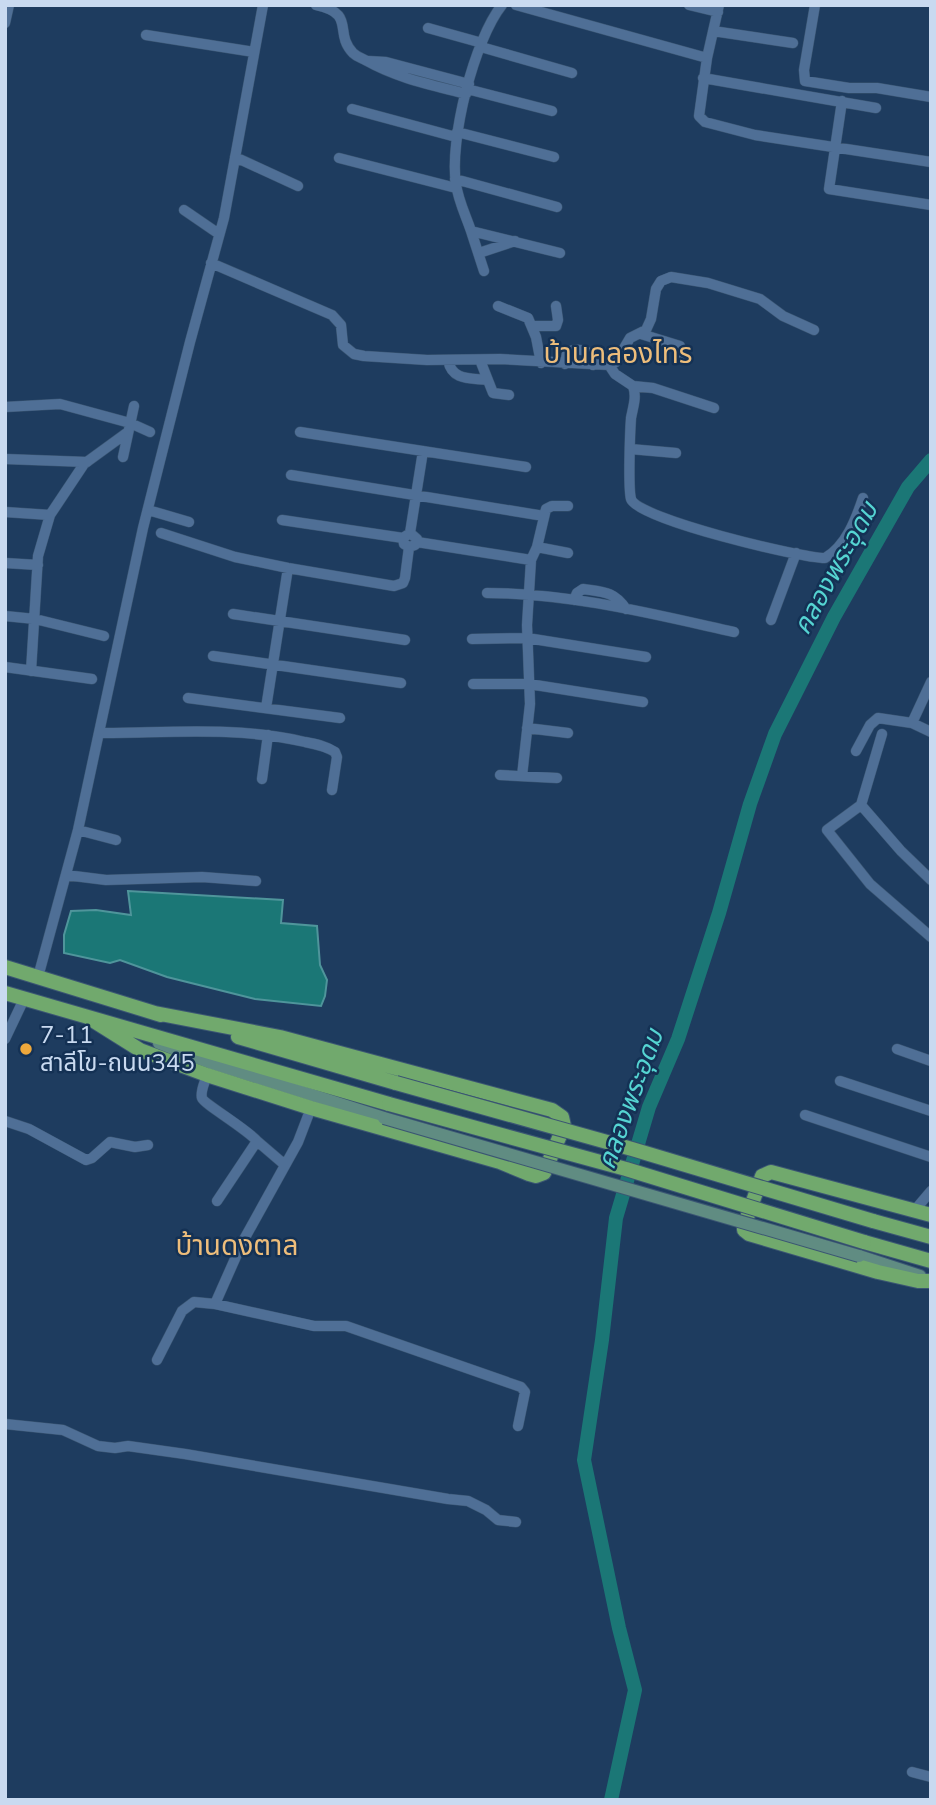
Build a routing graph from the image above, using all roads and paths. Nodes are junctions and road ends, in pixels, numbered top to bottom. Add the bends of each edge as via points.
1 (9, 5) edge
2 (263, 5) edge
3 (316, 5) edge
4 (502, 5) edge
5 (516, 5) edge
6 (689, 5) edge
7 (815, 5) edge
8 (718, 9) edge
9 (5, 23) edge
10 (428, 28) dead end
11 (713, 31) junction
12 (146, 35) dead end
13 (793, 43) dead end
14 (482, 45) junction
15 (254, 52) junction
16 (707, 58) junction
17 (572, 73) dead end
18 (703, 78) junction
19 (467, 89) junction
20 (931, 97) edge
21 (842, 101) junction
22 (876, 108) dead end
23 (352, 109) dead end
24 (552, 111) dead end
25 (457, 134) junction
26 (835, 148) junction
27 (235, 158) junction
28 (339, 158) dead end
29 (554, 158) dead end
30 (931, 162) edge
31 (456, 184) junction
32 (298, 186) dead end
33 (931, 205) edge
34 (557, 207) dead end
35 (184, 210) dead end
36 (471, 230) junction
37 (219, 234) junction
38 (515, 241) junction
39 (479, 253) junction
40 (560, 253) dead end
41 (211, 263) junction
42 (484, 271) dead end
43 (498, 306) dead end
44 (556, 306) dead end
45 (533, 326) junction
46 (814, 330) dead end
47 (641, 334) junction
48 (685, 359) dead end
49 (448, 360) junction
50 (480, 360) junction
51 (541, 363) junction
52 (610, 365) junction
53 (487, 380) junction
54 (633, 386) junction
55 (509, 394) dead end
56 (134, 406) dead end
57 (5, 407) edge
58 (714, 408) dead end
59 (129, 428) junction
60 (150, 432) dead end
61 (300, 432) dead end
62 (631, 449) junction
63 (423, 451) junction
64 (676, 453) dead end
65 (123, 457) dead end
66 (5, 459) edge
67 (87, 462) junction
68 (526, 467) dead end
69 (291, 475) dead end
70 (416, 495) junction
71 (863, 498) dead end
72 (568, 506) dead end
73 (148, 510) junction
74 (5, 512) edge
75 (50, 514) junction
76 (544, 516) junction
77 (282, 520) dead end
78 (190, 522) dead end
79 (152, 531) junction
80 (410, 540) junction
81 (537, 547) junction
82 (568, 553) dead end
83 (796, 553) junction
84 (531, 560) junction
85 (5, 563) edge
86 (38, 565) junction
87 (288, 569) junction
88 (487, 593) dead end
89 (528, 593) junction
90 (233, 614) dead end
91 (5, 616) edge
92 (35, 619) junction
93 (771, 620) dead end
94 (280, 621) junction
95 (734, 632) dead end
96 (104, 636) dead end
97 (527, 638) junction
98 (472, 639) dead end
99 (405, 640) dead end
100 (213, 656) dead end
101 (646, 657) dead end
102 (274, 664) junction
103 (5, 667) edge
104 (31, 671) junction
105 (92, 679) dead end
106 (931, 682) edge
107 (401, 683) dead end
108 (473, 684) dead end
109 (529, 684) junction
110 (188, 698) dead end
111 (643, 702) dead end
112 (267, 708) junction
113 (340, 719) dead end
114 (912, 723) junction
115 (527, 728) junction
116 (931, 732) edge
117 (99, 733) junction
118 (568, 733) dead end
119 (882, 734) dead end
120 (268, 735) junction
121 (856, 751) dead end
122 (500, 775) dead end
123 (522, 776) junction
124 (557, 778) dead end
125 (262, 779) dead end
126 (332, 790) dead end
127 (861, 805) junction
128 (78, 830) junction
129 (116, 840) dead end
130 (66, 875) junction
131 (931, 880) edge
132 (256, 881) dead end
133 (931, 937) edge
134 (5, 967) edge
135 (38, 977) junction
136 (5, 993) edge
137 (24, 999) junction
138 (155, 1013) junction
139 (89, 1018) junction
140 (134, 1031) junction
141 (5, 1039) edge
142 (897, 1049) dead end
143 (931, 1061) edge
144 (207, 1075) junction
145 (840, 1081) dead end
146 (311, 1108) junction
147 (931, 1111) edge
148 (805, 1115) dead end
149 (5, 1121) edge
150 (257, 1140) junction
151 (148, 1145) dead end
152 (931, 1157) edge
153 (285, 1165) junction
154 (931, 1191) edge
155 (217, 1201) dead end
156 (914, 1211) junction
157 (931, 1215) edge
158 (931, 1237) edge
159 (862, 1249) junction
160 (931, 1261) edge
161 (931, 1280) edge
162 (215, 1304) junction
163 (157, 1360) dead end
164 (5, 1424) edge
165 (518, 1426) dead end
166 (516, 1522) dead end
167 (912, 1772) dead end
168 (931, 1777) edge

1 - 9 street
2 - 15 street
3 - 19 street via 335,10 352,52 367,61 386,62 410,74
4 - 14 street
5 - 16 street
6 - 8 street
7 - 20 street via 805,81
8 - 11 street
10 - 14 street
11 - 13 street
11 - 16 street
12 - 15 street
14 - 17 street
14 - 19 street
15 - 27 street
16 - 18 street
18 - 21 street
18 - 26 street via 699,116 705,122
19 - 24 street
19 - 25 street
21 - 22 street
21 - 26 street
23 - 25 street
25 - 29 street
25 - 31 street
26 - 30 street
26 - 33 street via 829,189
27 - 32 street
27 - 37 street
28 - 31 street
31 - 34 street
31 - 36 street
35 - 37 street
36 - 38 street
36 - 39 street
37 - 41 street
38 - 39 street
38 - 40 street
39 - 42 street
41 - 49 street via 336,317 343,345 354,354
41 - 73 street
43 - 45 street via 523,314
44 - 45 street via 556,326
45 - 51 street
46 - 47 street via 760,299 671,277 659,285 649,326
47 - 48 street via 680,346
47 - 52 street via 630,338
49 - 50 street
49 - 53 street via 455,375
50 - 51 street
50 - 53 street
51 - 52 street
52 - 54 street
53 - 55 street via 494,393
54 - 58 street
54 - 62 street
56 - 59 street
57 - 59 street via 60,404
59 - 60 street
59 - 65 street
59 - 67 street
61 - 63 street
62 - 64 street
62 - 83 street via 631,498 638,508 695,529
63 - 68 street
63 - 70 street
66 - 67 street
67 - 75 street
69 - 70 street
70 - 76 street
70 - 80 street
71 - 83 street via 854,522 832,554 820,558
72 - 76 street via 549,506
73 - 78 street
73 - 79 street
74 - 75 street
75 - 86 street
76 - 81 street
77 - 80 street
79 - 87 street
79 - 117 street
80 - 84 street
80 - 87 street via 405,578 394,586
81 - 82 street
81 - 84 street
83 - 93 street
84 - 89 street
85 - 86 street
86 - 92 street
87 - 94 street
88 - 89 street
89 - 95 street
89 - 97 street
90 - 94 street
91 - 92 street
92 - 96 street
92 - 104 street
94 - 99 street
94 - 102 street
97 - 98 street
97 - 101 street
97 - 109 street
100 - 102 street
102 - 107 street
102 - 112 street
103 - 104 street
104 - 105 street
106 - 114 street
108 - 109 street
109 - 111 street
109 - 115 street
110 - 112 street
112 - 113 street
114 - 116 street
114 - 121 street via 874,720
115 - 118 street
115 - 123 street
117 - 120 street
117 - 128 street
119 - 127 street
120 - 125 street
120 - 126 street via 335,752
122 - 123 street
123 - 124 street
127 - 131 street
127 - 133 street via 827,830 870,884
128 - 129 street
128 - 130 street
130 - 132 street via 106,880 202,877
130 - 135 street
134 - 135 main road
135 - 138 main road
136 - 137 main road
137 - 139 main road
137 - 141 street
138 - 146 main road via 280,1037 552,1110 562,1117 564,1126 544,1173 536,1175
138 - 158 main road, bridge
139 - 140 main road
139 - 144 main road via 140,1051
140 - 159 main road, bridge via 626,1169
140 - 159 main road, bridge via 211,1063 384,1118
142 - 143 street
144 - 146 main road
144 - 150 street via 202,1099
145 - 147 street
146 - 153 street
148 - 152 street
149 - 151 street via 86,1160 110,1142
150 - 153 street
150 - 155 street
153 - 162 street
154 - 156 street
156 - 157 main road
156 - 161 main road via 766,1172 744,1230 878,1272
159 - 160 main road
159 - 161 main road
162 - 163 street via 194,1302 182,1311
162 - 165 street via 314,1326 346,1326 521,1387 525,1392
164 - 166 street via 64,1430 98,1446 185,1454 462,1499 498,1520
167 - 168 street

